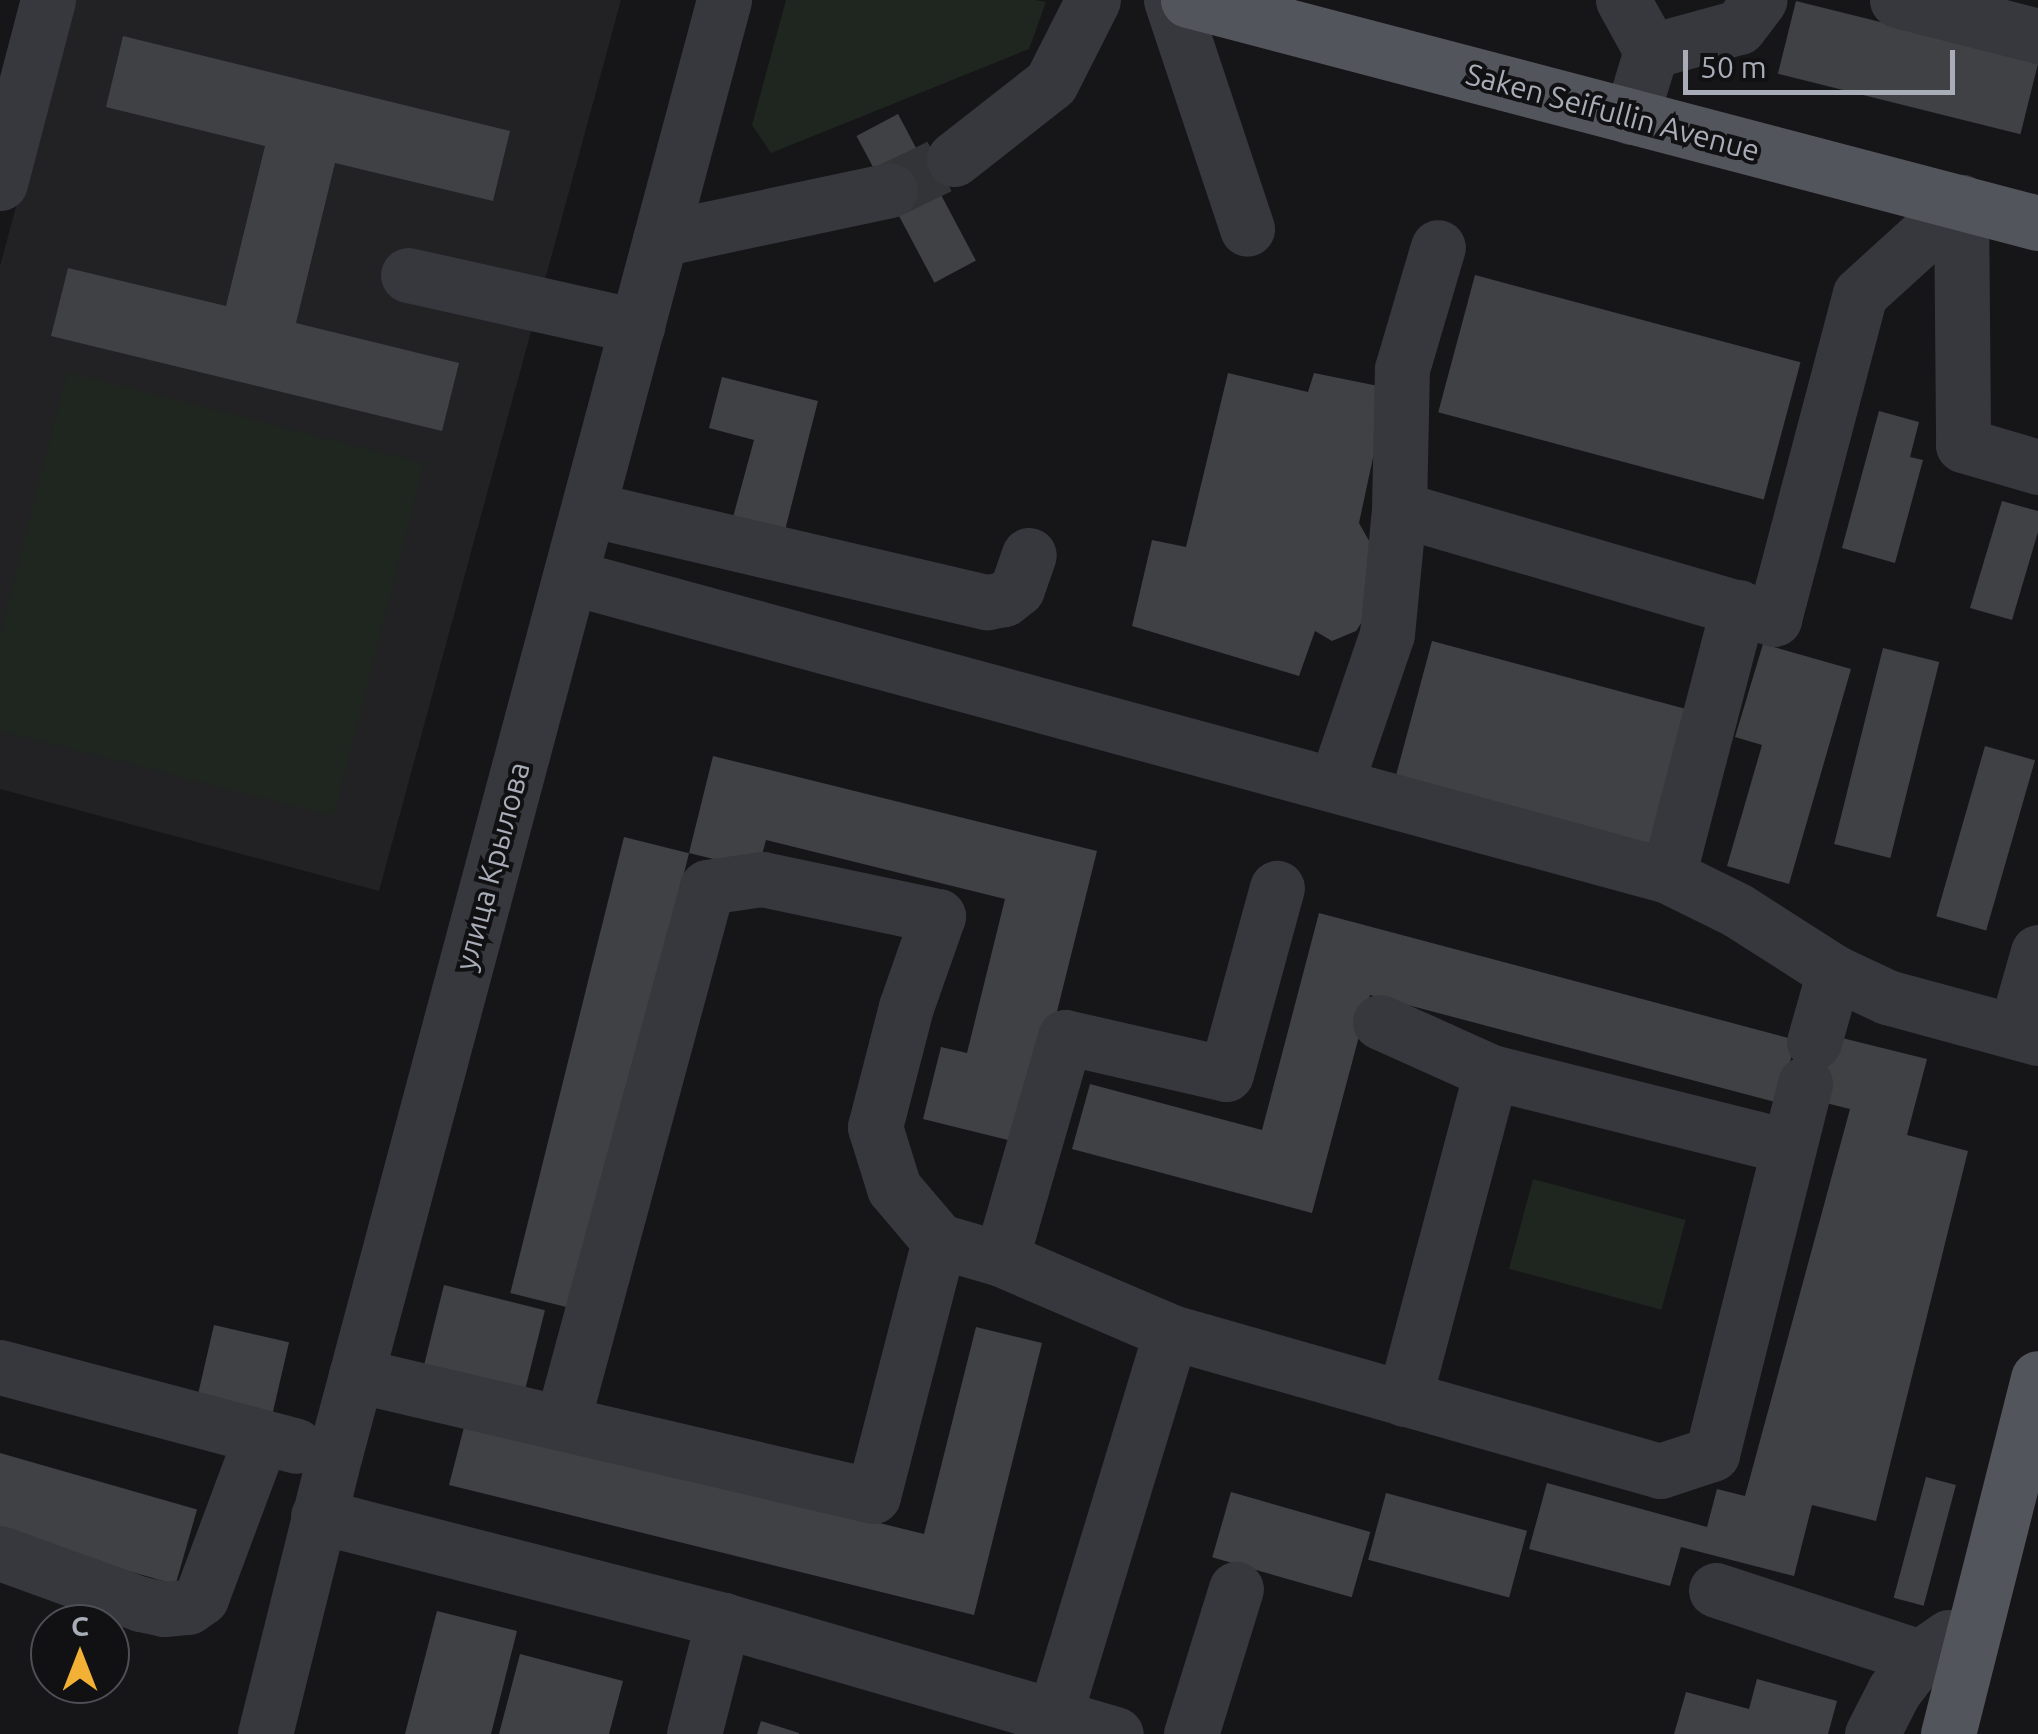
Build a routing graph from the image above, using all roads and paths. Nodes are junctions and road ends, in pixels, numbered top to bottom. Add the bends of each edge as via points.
1 (48, 0) edge
2 (724, 0) edge
3 (1094, 0) edge
4 (1171, 0) edge
5 (1188, 0) edge
6 (1623, 0) edge
7 (1758, 0) edge
8 (1896, 0) edge
9 (2038, 36) edge
10 (1651, 51) junction
11 (1631, 117) junction
12 (954, 159) tunnel mouth
13 (0, 183) edge
14 (890, 190) tunnel mouth
15 (1960, 202) junction
16 (2038, 223) edge
17 (1247, 229) dead end
18 (660, 239) junction
19 (1438, 247) dead end
20 (408, 276) dead end
21 (637, 326) junction
22 (2038, 467) edge
23 (1398, 508) junction
24 (589, 509) junction
25 (1029, 555) dead end
26 (570, 577) junction
27 (1738, 607) junction
28 (1336, 783) junction
29 (1668, 876) junction
30 (1277, 888) dead end
31 (2038, 952) edge
32 (1834, 972) junction
33 (1380, 1022) dead end
34 (2027, 1034) edge
35 (1491, 1072) junction
36 (1789, 1148) junction
37 (938, 1240) junction
38 (1001, 1260) junction
39 (1170, 1332) junction
40 (0, 1367) edge
41 (356, 1375) junction
42 (2038, 1378) edge
43 (1404, 1399) junction
44 (562, 1423) junction
45 (260, 1440) junction
46 (335, 1454) junction
47 (318, 1516) junction
48 (0, 1554) edge
49 (1236, 1589) dead end
50 (1716, 1590) dead end
51 (1978, 1616) junction
52 (723, 1620) junction
53 (1920, 1658) junction
54 (1054, 1716) junction
55 (265, 1734) edge
56 (694, 1734) edge
57 (1116, 1734) edge
58 (1191, 1734) edge
59 (1872, 1734) edge
60 (1948, 1734) edge

1 - 13 street
2 - 18 street, улица Крылова
3 - 12 street via 1051,82
4 - 17 street
5 - 11 main road, Saken Seifullin Avenue
6 - 10 street
7 - 10 street via 1739,27
8 - 9 street
10 - 11 street
11 - 15 main road, Saken Seifullin Avenue
14 - 18 street
15 - 16 main road, Saken Seifullin Avenue
15 - 22 street via 1962,445
15 - 27 street via 1860,294 1774,619
18 - 21 street, улица Крылова
19 - 23 street via 1402,369
20 - 21 street
21 - 24 street, улица Крылова
23 - 27 street
23 - 28 street via 1387,634
24 - 25 street via 987,602 1017,589
24 - 26 street, улица Крылова
26 - 28 street
26 - 41 street, улица Крылова
27 - 29 street
28 - 29 street
29 - 32 street via 1737,910
30 - 38 street via 1226,1074 1065,1037
31 - 34 street
32 - 34 street via 1887,997
32 - 36 street
33 - 35 street
35 - 36 street
35 - 43 street
36 - 43 street via 1712,1454 1660,1471
37 - 38 street
37 - 44 street via 873,1496
37 - 44 street via 894,1188 875,1128 938,916 762,879 707,887
38 - 39 street
39 - 43 street
39 - 54 street
40 - 45 street
41 - 44 street
41 - 46 street, улица Крылова
42 - 51 main road
45 - 46 street
45 - 48 street via 201,1598 188,1607 141,1604
46 - 47 street, улица Крылова
47 - 52 street
47 - 55 street, улица Крылова
49 - 58 street
50 - 53 street
51 - 53 street
51 - 60 main road
52 - 54 street
52 - 56 street
53 - 59 street
54 - 57 street

